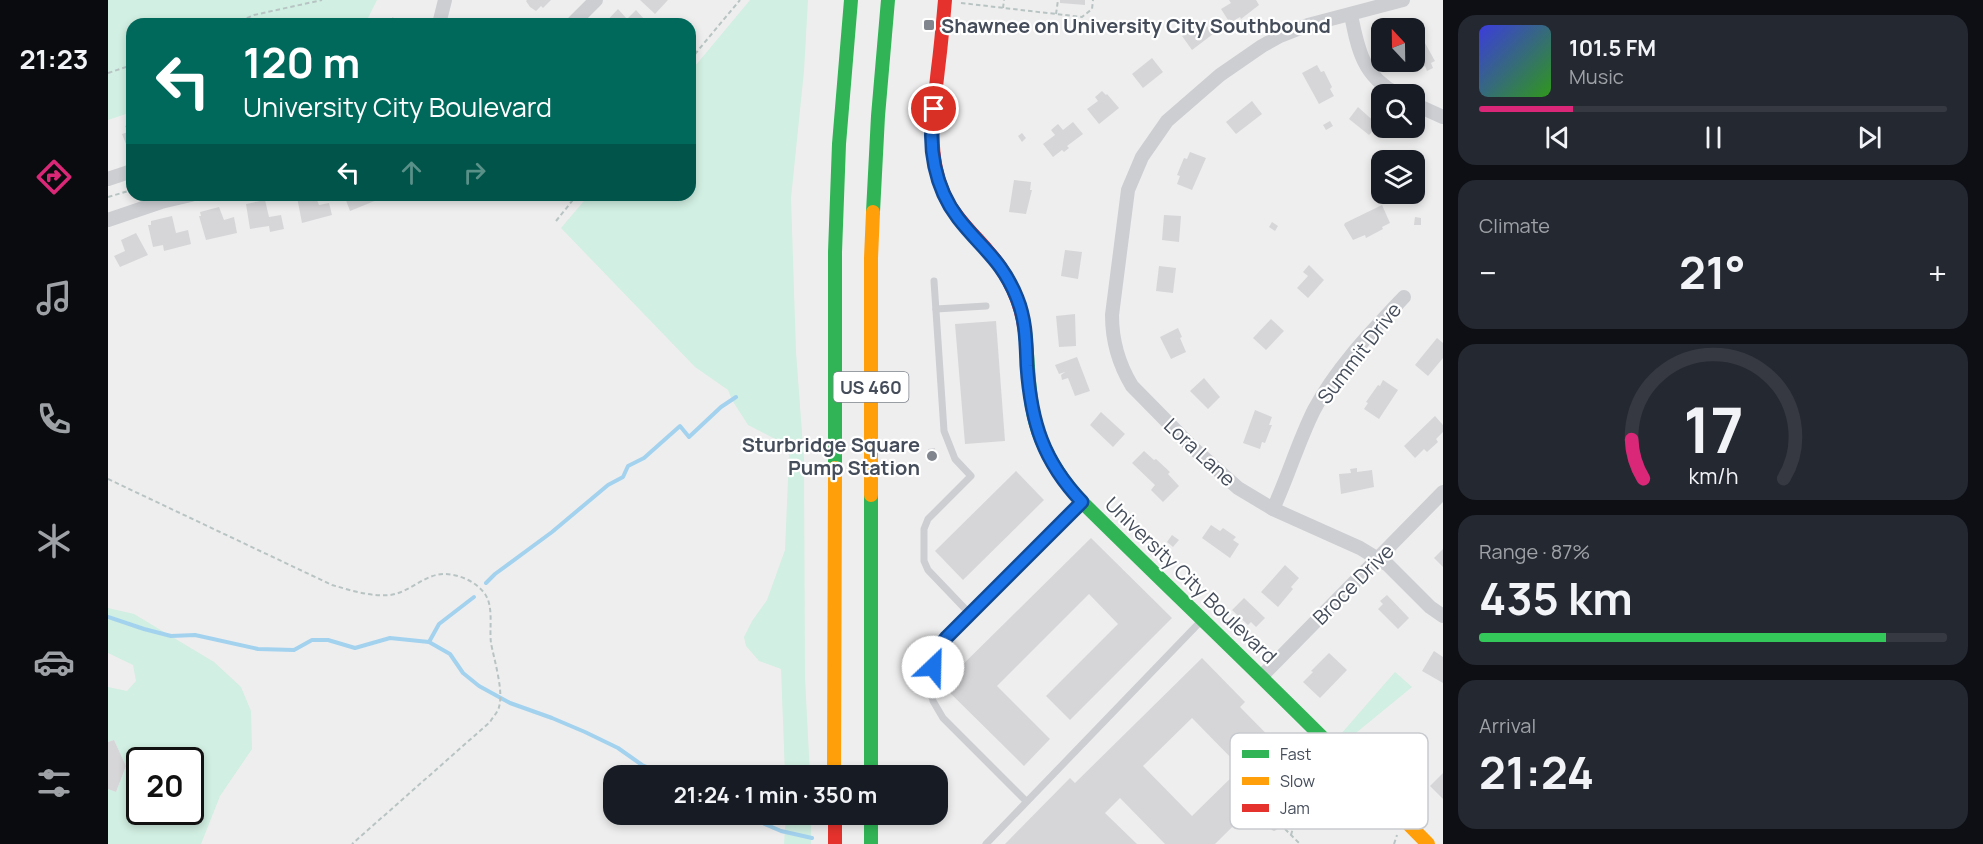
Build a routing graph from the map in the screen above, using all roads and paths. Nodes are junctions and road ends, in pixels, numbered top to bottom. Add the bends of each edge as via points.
1 (322, 0) edge
2 (444, 0) edge
3 (596, 0) edge
4 (740, 0) edge
5 (850, 0) edge
6 (888, 0) edge
7 (1004, 0) edge
8 (1058, 0) edge
9 (1093, 0) edge
10 (1403, 0) edge
11 (951, 1) edge
12 (1003, 8) junction
13 (1056, 14) junction
14 (1351, 15) junction
15 (247, 18) edge
16 (440, 18) edge
17 (578, 18) edge
18 (696, 53) edge
19 (126, 67) edge
20 (108, 73) edge
21 (1382, 84) edge
22 (1425, 109) edge
23 (1443, 117) edge
24 (126, 173) edge
25 (108, 179) edge
26 (126, 192) edge
27 (108, 197) edge
28 (165, 201) edge
29 (573, 201) edge
30 (108, 220) edge
31 (556, 221) dead end
32 (934, 281) dead end
33 (1404, 297) dead end
34 (986, 306) dead end
35 (936, 309) junction
36 (108, 478) edge
37 (1443, 492) edge
38 (1082, 502) junction
39 (1273, 509) junction
40 (1377, 559) junction
41 (971, 615) junction
42 (1443, 616) edge
43 (1203, 620) junction
44 (1262, 676) junction
45 (1318, 733) edge
46 (834, 765) edge
47 (871, 765) edge
48 (1026, 801) junction
49 (835, 825) edge
50 (871, 825) edge
51 (1283, 829) edge
52 (1293, 829) edge
53 (1410, 829) edge
54 (1398, 832) dead end
55 (1291, 835) junction
56 (1422, 842) edge
57 (352, 844) edge
58 (835, 844) edge
59 (871, 844) edge
60 (986, 844) edge
61 (1300, 844) edge
62 (1394, 844) edge

1 - 15 path
2 - 16 street
3 - 17 street
4 - 18 path
5 - 46 main road, US 460 via 835,252
6 - 47 main road, US 460 via 876,140 871,270
7 - 12 path
8 - 13 path
9 - 13 path via 1092,9 1082,17
10 - 14 street, Lora Lane
11 - 12 path
11 - 38 main road, University City Boulevard via 932,124 934,162 953,210 999,262 1019,301 1026,330 1035,426 1053,466
12 - 13 path
14 - 21 street via 1364,64
14 - 39 street, Lora Lane via 1280,36 1220,75 1161,128 1142,157 1128,190 1112,315 1115,351 1125,374 1142,397 1193,448 1238,488
19 - 20 path
22 - 23 street
24 - 25 street
26 - 27 path
28 - 30 street
29 - 31 path
32 - 35 lane
33 - 39 street, Summit Drive via 1323,394
34 - 35 lane
35 - 41 lane via 944,431 955,459 971,476 928,519 924,529 924,561 935,579
36 - 57 path via 332,585 391,595 436,575 455,575 470,580 485,594 500,707 490,722
37 - 40 street, Broce Drive
38 - 41 lane
38 - 43 main road, University City Boulevard
39 - 40 street, Lora Lane via 1333,534
40 - 42 street, Lora Lane
40 - 44 street, Broce Drive
41 - 48 lane via 936,651 930,688 933,701 943,718
43 - 44 main road, University City Boulevard
43 - 48 lane
44 - 45 main road, University City Boulevard
48 - 60 lane
49 - 58 main road
50 - 59 main road
51 - 55 path
52 - 55 path
53 - 56 main road, University City Boulevard
54 - 62 path
55 - 61 path

